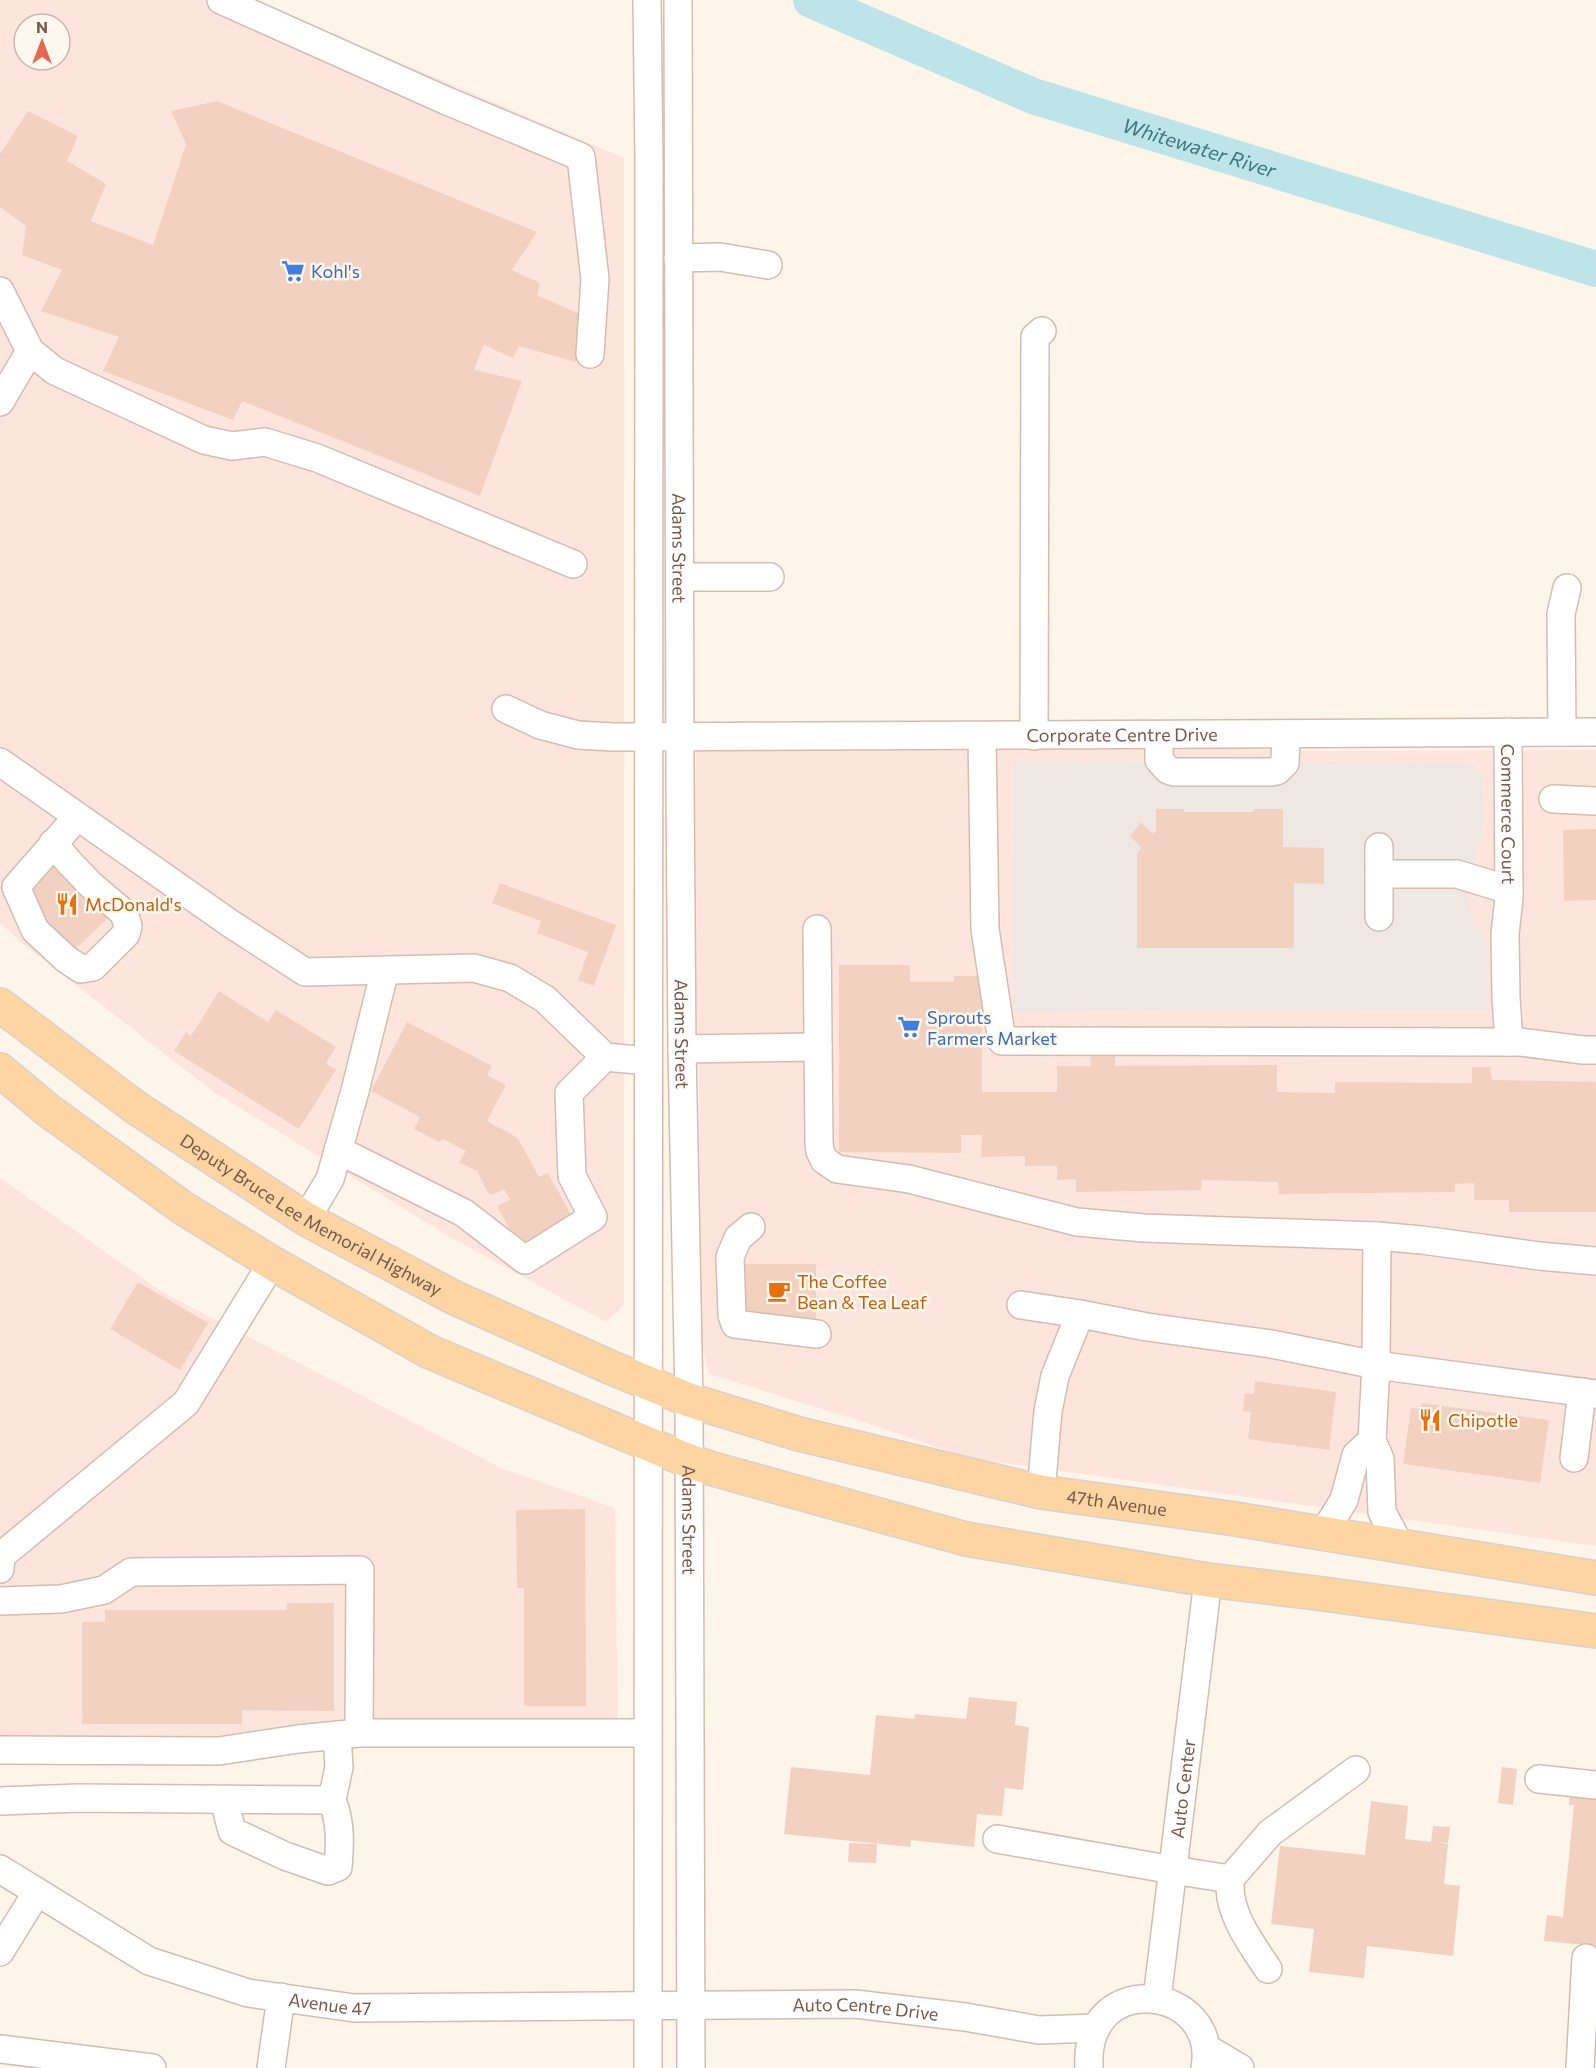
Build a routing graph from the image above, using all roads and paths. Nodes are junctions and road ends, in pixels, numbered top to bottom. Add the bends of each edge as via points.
1 (221, 0) edge
2 (647, 0) edge
3 (678, 0) edge
4 (678, 258) junction
5 (768, 266) dead end
6 (0, 291) edge
7 (1042, 331) dead end
8 (30, 351) junction
9 (591, 354) dead end
10 (0, 402) edge
11 (573, 564) dead end
12 (681, 577) junction
13 (770, 577) dead end
14 (1567, 588) dead end
15 (506, 708) dead end
16 (1508, 732) junction
17 (1562, 732) junction
18 (1596, 732) edge
19 (1286, 734) junction
20 (1034, 735) junction
21 (1159, 735) junction
22 (982, 736) junction
23 (648, 737) junction
24 (680, 738) junction
25 (0, 762) edge
26 (1554, 799) dead end
27 (1596, 801) edge
28 (77, 817) junction
29 (53, 843) junction
30 (1380, 846) dead end
31 (1380, 874) junction
32 (1509, 894) junction
33 (1380, 917) dead end
34 (817, 928) dead end
35 (385, 970) junction
36 (0, 1005) edge
37 (1509, 1042) junction
38 (818, 1047) junction
39 (682, 1049) junction
40 (1596, 1050) edge
41 (605, 1057) junction
42 (648, 1061) junction
43 (0, 1070) edge
44 (338, 1150) junction
45 (306, 1219) junction
46 (751, 1227) dead end
47 (1377, 1236) junction
48 (1596, 1261) edge
49 (272, 1263) junction
50 (1021, 1305) dead end
51 (1080, 1314) junction
52 (817, 1334) dead end
53 (1376, 1365) junction
54 (648, 1383) junction
55 (1589, 1393) edge
56 (688, 1400) junction
57 (1372, 1440) junction
58 (648, 1445) junction
59 (1574, 1458) dead end
60 (689, 1461) junction
61 (1041, 1492) junction
62 (1323, 1534) junction
63 (1400, 1546) junction
64 (0, 1569) edge
65 (1596, 1578) edge
66 (1208, 1580) junction
67 (0, 1601) edge
68 (1596, 1631) edge
69 (648, 1733) junction
70 (348, 1734) junction
71 (0, 1750) edge
72 (1356, 1770) dead end
73 (1539, 1779) dead end
74 (1596, 1785) edge
75 (224, 1800) junction
76 (332, 1800) junction
77 (0, 1801) edge
78 (997, 1839) dead end
79 (0, 1869) edge
80 (1173, 1870) junction
81 (1230, 1879) junction
82 (37, 1892) junction
83 (0, 1952) edge
84 (1586, 1958) dead end
85 (1268, 1969) dead end
86 (280, 1997) junction
87 (1157, 1999) junction
88 (648, 2006) junction
89 (691, 2006) junction
90 (0, 2049) edge
91 (1091, 2049) edge
92 (1205, 2058) edge
93 (82, 2063) edge
94 (152, 2068) edge
95 (271, 2068) edge
96 (648, 2068) edge
97 (691, 2068) edge
98 (1240, 2068) edge
99 (1580, 2068) edge

1 - 9 street via 581,157 596,279
2 - 23 street, Adams Street
3 - 4 street, Adams Street
4 - 5 street via 720,257
4 - 12 street, Adams Street
6 - 8 street
7 - 20 street via 1035,337
8 - 10 street
8 - 11 street via 55,371 204,440 232,446 265,442 316,458
12 - 13 street
12 - 24 street, Adams Street
14 - 17 street via 1562,614
15 - 23 street, Corporate Centre Drive via 540,725 578,735
16 - 17 street, Corporate Centre Drive
16 - 19 street, Corporate Centre Drive
16 - 32 street, Commerce Court
17 - 18 street, Corporate Centre Drive
19 - 21 street, Corporate Centre Drive
19 - 21 street via 1285,763 1271,772 1174,772 1159,760
20 - 21 street, Corporate Centre Drive
20 - 22 street, Corporate Centre Drive
22 - 24 street, Corporate Centre Drive
22 - 37 street via 985,929 1002,1041
23 - 24 street, Corporate Centre Drive
23 - 42 street, Adams Street
24 - 39 street, Adams Street
25 - 28 street
26 - 27 street
28 - 29 street
28 - 35 street via 305,972
29 - 29 street via 16,887 35,930 81,969 93,967 126,934 124,913 91,885
30 - 31 street
31 - 32 street via 1457,874
31 - 33 street
32 - 37 street, Commerce Court via 1505,934
34 - 38 street
35 - 41 street via 474,968 510,978 544,999
35 - 44 street
36 - 45 main road, Deputy Bruce Lee Memorial Highway via 135,1107
37 - 40 street
38 - 39 street
38 - 47 street via 820,1151 824,1160 837,1169 909,1179 1096,1225
39 - 56 street, Adams Street
41 - 42 street
41 - 44 street via 569,1093 572,1176 593,1217 525,1260 464,1213
42 - 54 street, Adams Street
43 - 49 main road via 49,1111 183,1208
44 - 45 street via 330,1179
45 - 54 main road, Deputy Bruce Lee Memorial Highway via 455,1298
46 - 52 street via 738,1238 730,1257 735,1323
47 - 48 street
47 - 53 street
49 - 58 main road via 430,1352
49 - 64 street via 186,1402 1,1556
50 - 51 street
51 - 53 street
51 - 61 street via 1055,1376
53 - 55 street
53 - 57 street
54 - 56 main road, 47th Avenue
54 - 58 street, Adams Street
55 - 59 street
56 - 60 street, Adams Street
56 - 61 main road, 47th Avenue via 799,1434
57 - 62 street via 1356,1455 1344,1500
57 - 63 street via 1380,1459 1382,1512
58 - 60 main road
58 - 69 street, Adams Street
60 - 66 main road via 966,1539
60 - 89 street, Adams Street
61 - 62 main road, 47th Avenue
62 - 63 main road, 47th Avenue
63 - 65 main road, 47th Avenue
66 - 68 main road
66 - 80 street, Auto Center
67 - 70 street via 61,1599 104,1590 131,1572 360,1570
69 - 70 street
69 - 88 street, Adams Street
70 - 71 street via 219,1751
70 - 76 street
72 - 81 street via 1270,1833
73 - 74 street
75 - 76 street
75 - 76 street via 232,1831 328,1871 338,1867 340,1848 339,1817
75 - 77 street
78 - 80 street
79 - 82 street, Avenue 47
80 - 81 street
80 - 87 street, Auto Center
81 - 85 street via 1238,1917
82 - 83 street
82 - 86 street, Avenue 47 via 149,1960 248,1993
84 - 99 street
86 - 88 street, Avenue 47 via 354,2008
86 - 95 street
87 - 91 street via 1139,1998 1107,2013
87 - 92 street via 1190,2016 1200,2031
88 - 89 street, Avenue 47
88 - 96 street, Adams Street
89 - 91 street, Auto Centre Drive via 855,2004 1039,2030
89 - 97 street, Adams Street
90 - 93 street
92 - 98 street
93 - 94 street

